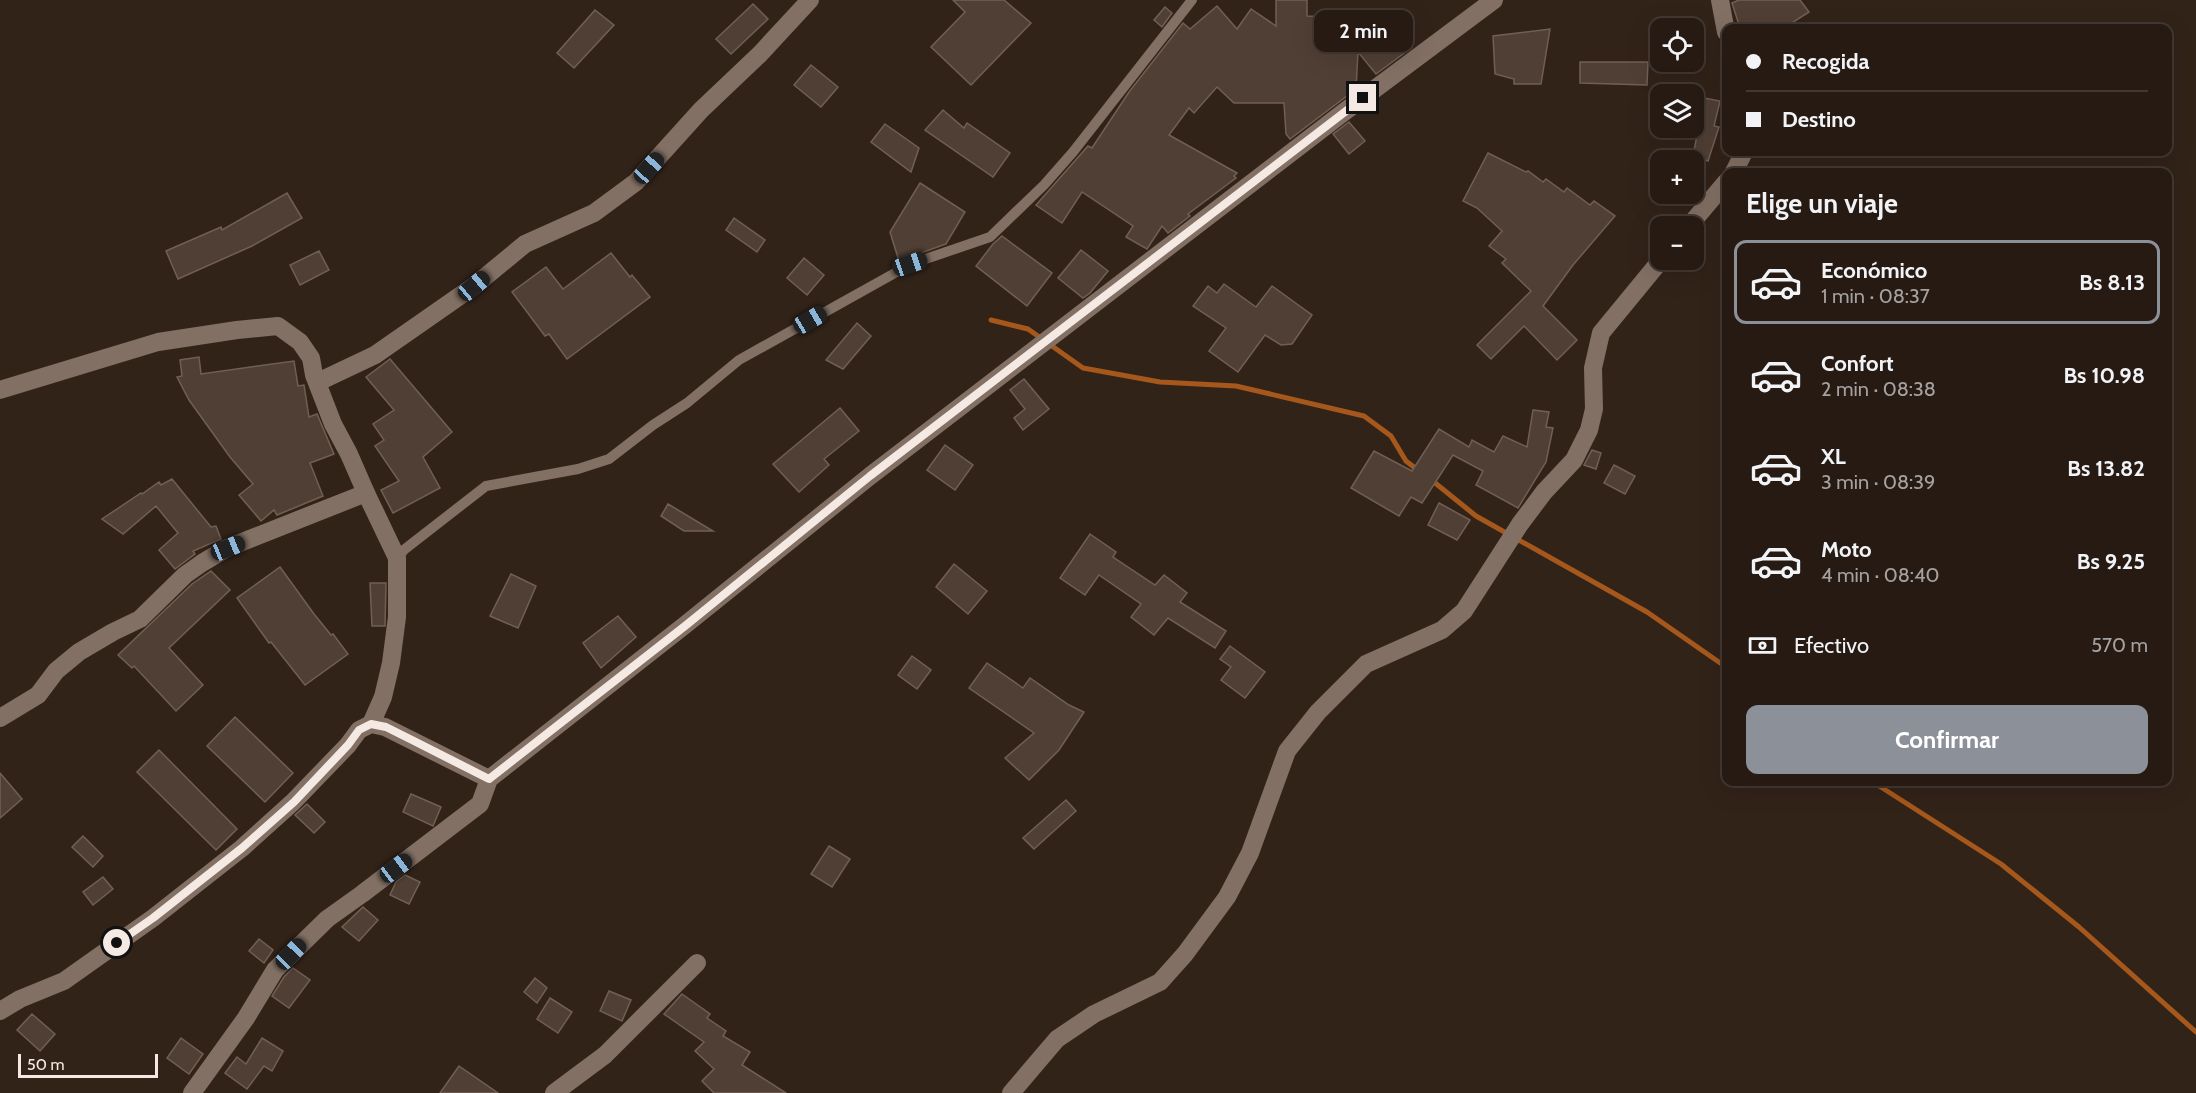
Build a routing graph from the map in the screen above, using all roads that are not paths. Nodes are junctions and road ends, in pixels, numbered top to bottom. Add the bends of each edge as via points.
1 (810, 0) edge
2 (1192, 0) edge
3 (1494, 0) edge
4 (1720, 0) edge
5 (1724, 24) edge
6 (1722, 187) edge
7 (1697, 216) edge
8 (1653, 270) edge
9 (318, 382) junction
10 (0, 390) edge
11 (366, 493) junction
12 (397, 558) junction
13 (0, 718) edge
14 (371, 724) junction
15 (489, 779) junction
16 (697, 963) dead end
17 (0, 1011) edge
18 (192, 1093) edge
19 (554, 1093) edge
20 (1011, 1093) edge

1 - 9 street via 636,182 594,213 525,244 474,286 375,355
2 - 12 lane via 1073,152 990,237 910,264 739,360 609,459 578,469 486,486
3 - 15 street via 870,476
4 - 5 street
6 - 7 street
8 - 20 street via 1601,333 1593,368 1594,409 1589,430 1574,460 1520,524 1464,611 1442,630 1366,664 1318,712 1287,751 1250,853 1227,897 1185,954 1160,982 1094,1014 1057,1039
9 - 10 street via 300,342 278,326 159,342
9 - 11 street
11 - 12 street
11 - 13 street via 228,548 202,563 140,619 79,652 56,671 38,695
12 - 14 street via 392,663
14 - 15 street
14 - 17 street via 359,730 294,802 153,918 63,981
15 - 18 street via 480,804 327,919 275,970
16 - 19 street via 605,1055

